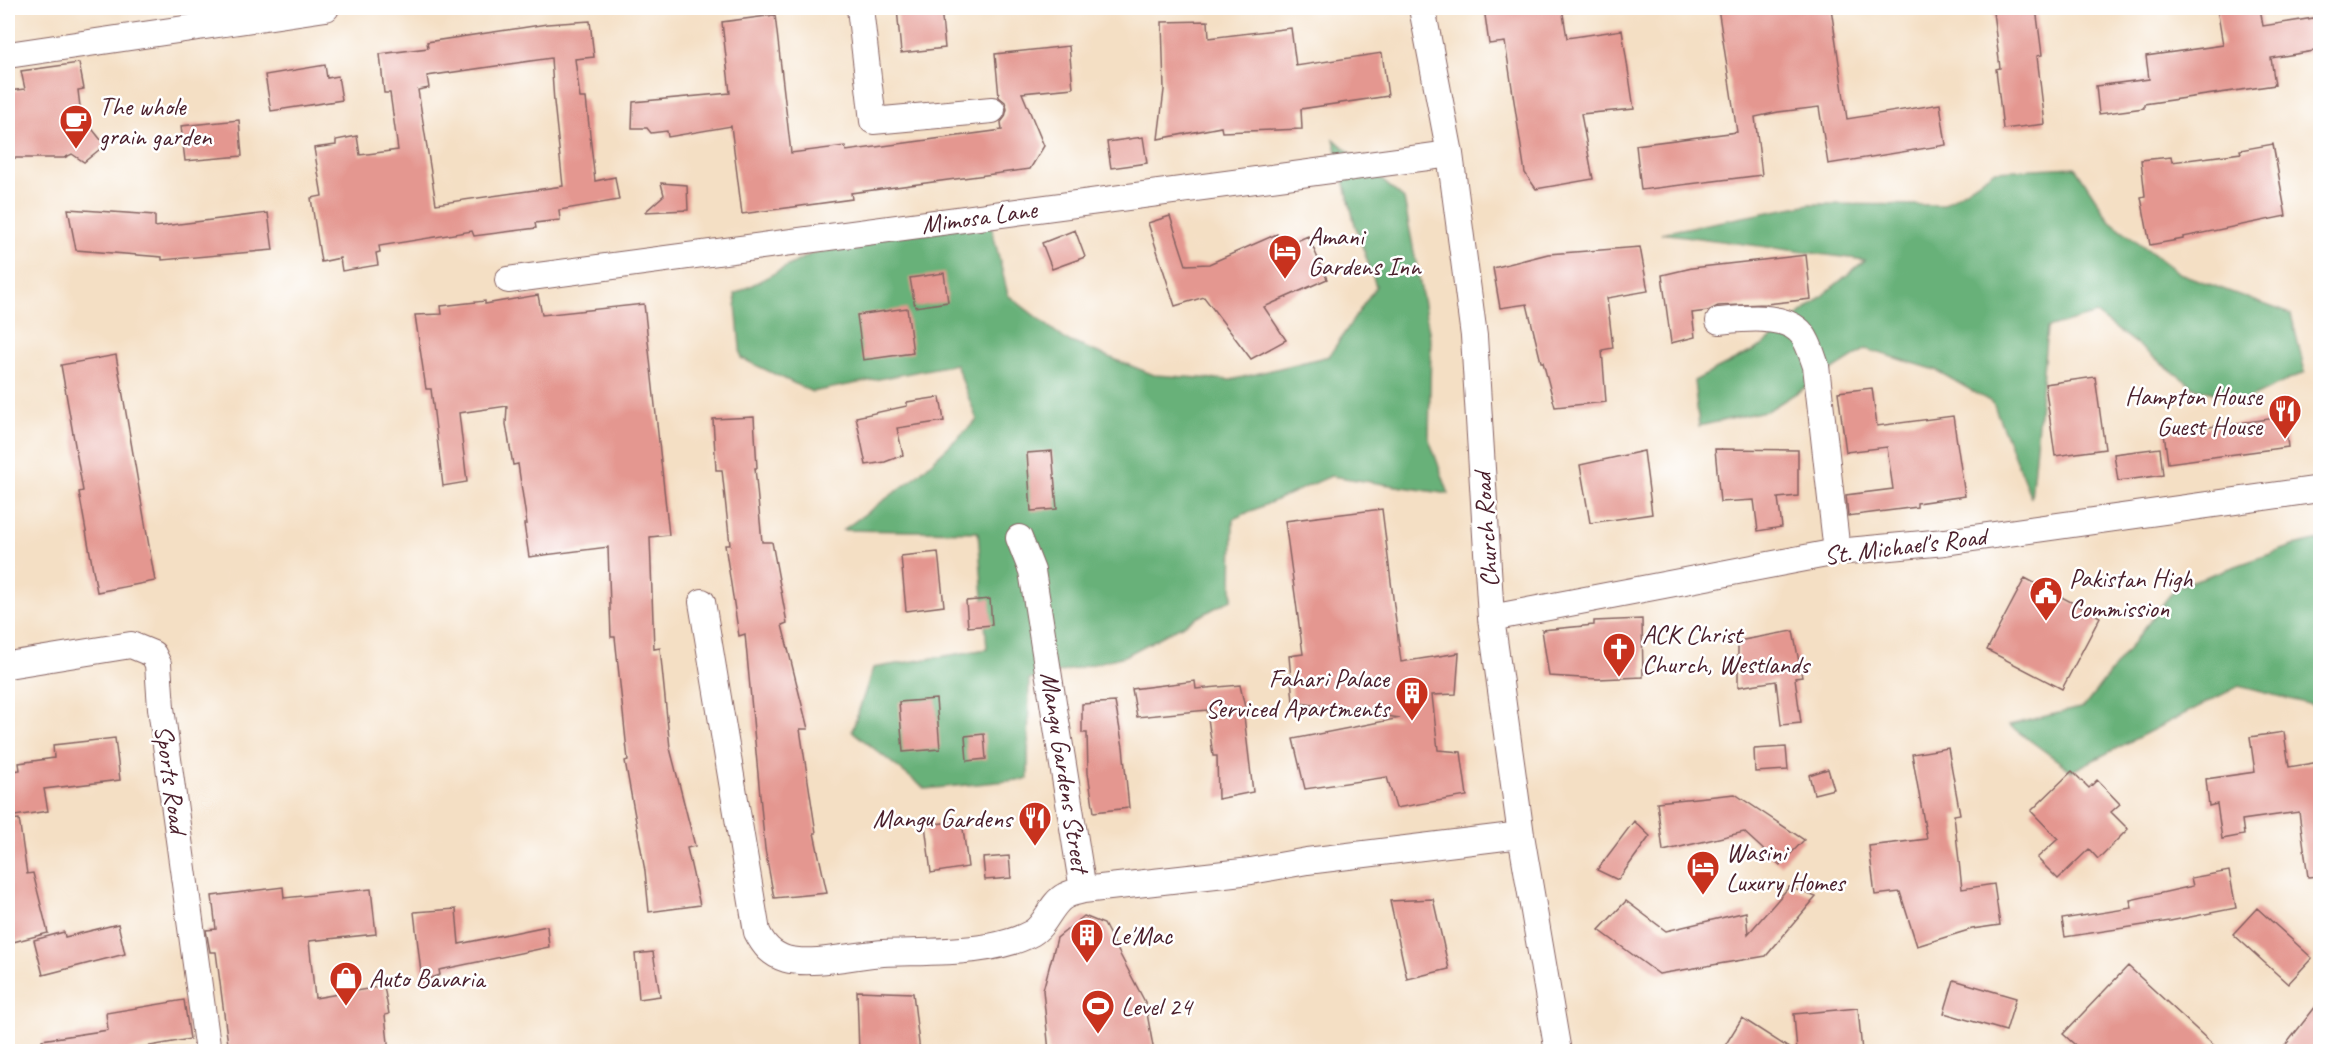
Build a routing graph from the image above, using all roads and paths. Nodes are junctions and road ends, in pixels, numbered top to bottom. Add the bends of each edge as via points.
1 (326, 8) edge
2 (860, 8) edge
3 (1422, 8) edge
4 (8, 55) edge
5 (992, 110) dead end
6 (1450, 154) junction
7 (508, 280) dead end
8 (1719, 321) dead end
9 (2320, 489) edge
10 (1019, 538) dead end
11 (1837, 552) junction
12 (702, 602) dead end
13 (1491, 618) junction
14 (8, 665) edge
15 (1521, 835) junction
16 (1083, 890) junction
17 (208, 1052) edge
18 (1558, 1052) edge

1 - 4 street
2 - 5 street via 873,121
3 - 6 street, Church Road
6 - 7 street, Mimosa Lane
6 - 13 street, Church Road via 1474,336
8 - 11 street via 1784,322 1798,329 1810,350 1816,366
9 - 11 street, St. Michael's Road via 2014,533
10 - 16 street, Mangu Gardens Street via 1034,582
11 - 13 street, St. Michael's Road
12 - 16 street, Mangu Gardens Street via 757,932 771,952 806,961 1008,943 1034,932 1063,896
13 - 15 street, Church Road
14 - 17 street, Sports Road via 131,645 153,654 158,664
15 - 16 street
15 - 18 street, Church Road

